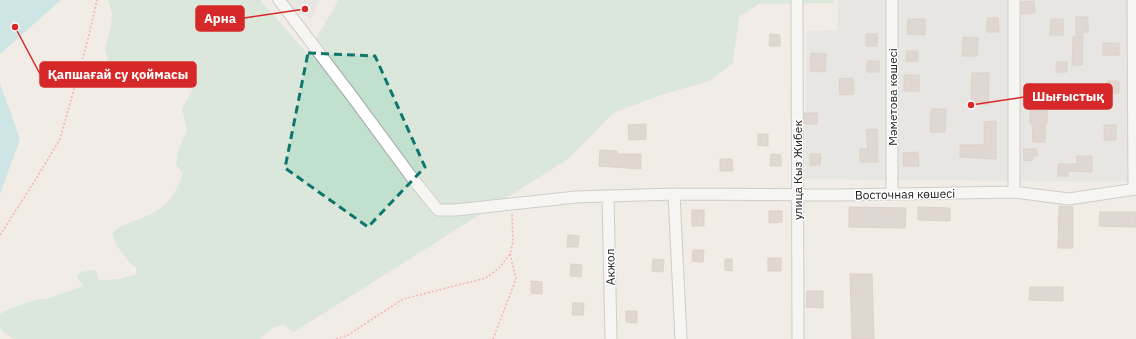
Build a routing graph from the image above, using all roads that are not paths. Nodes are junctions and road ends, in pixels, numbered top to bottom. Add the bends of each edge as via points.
1 (279, 0) edge
2 (797, 0) edge
3 (892, 0) edge
4 (1014, 0) edge
5 (1132, 0) edge
6 (1135, 189) edge
7 (1014, 192) junction
8 (674, 194) junction
9 (892, 194) junction
10 (797, 195) junction
11 (608, 196) junction
12 (611, 339) edge
13 (681, 339) edge
14 (798, 339) edge

1 - 11 street, Восточная көшесі via 438,210
2 - 10 street, улица Кыз Жибек
3 - 9 street, Мәметова көшесі
4 - 7 street
5 - 6 street
6 - 7 street, Восточная көшесі via 1069,199
7 - 9 street, Восточная көшесі
8 - 10 street, Восточная көшесі
8 - 11 street, Восточная көшесі
8 - 13 street
9 - 10 street, Восточная көшесі
10 - 14 street, улица Кыз Жибек
11 - 12 street, Акжол

